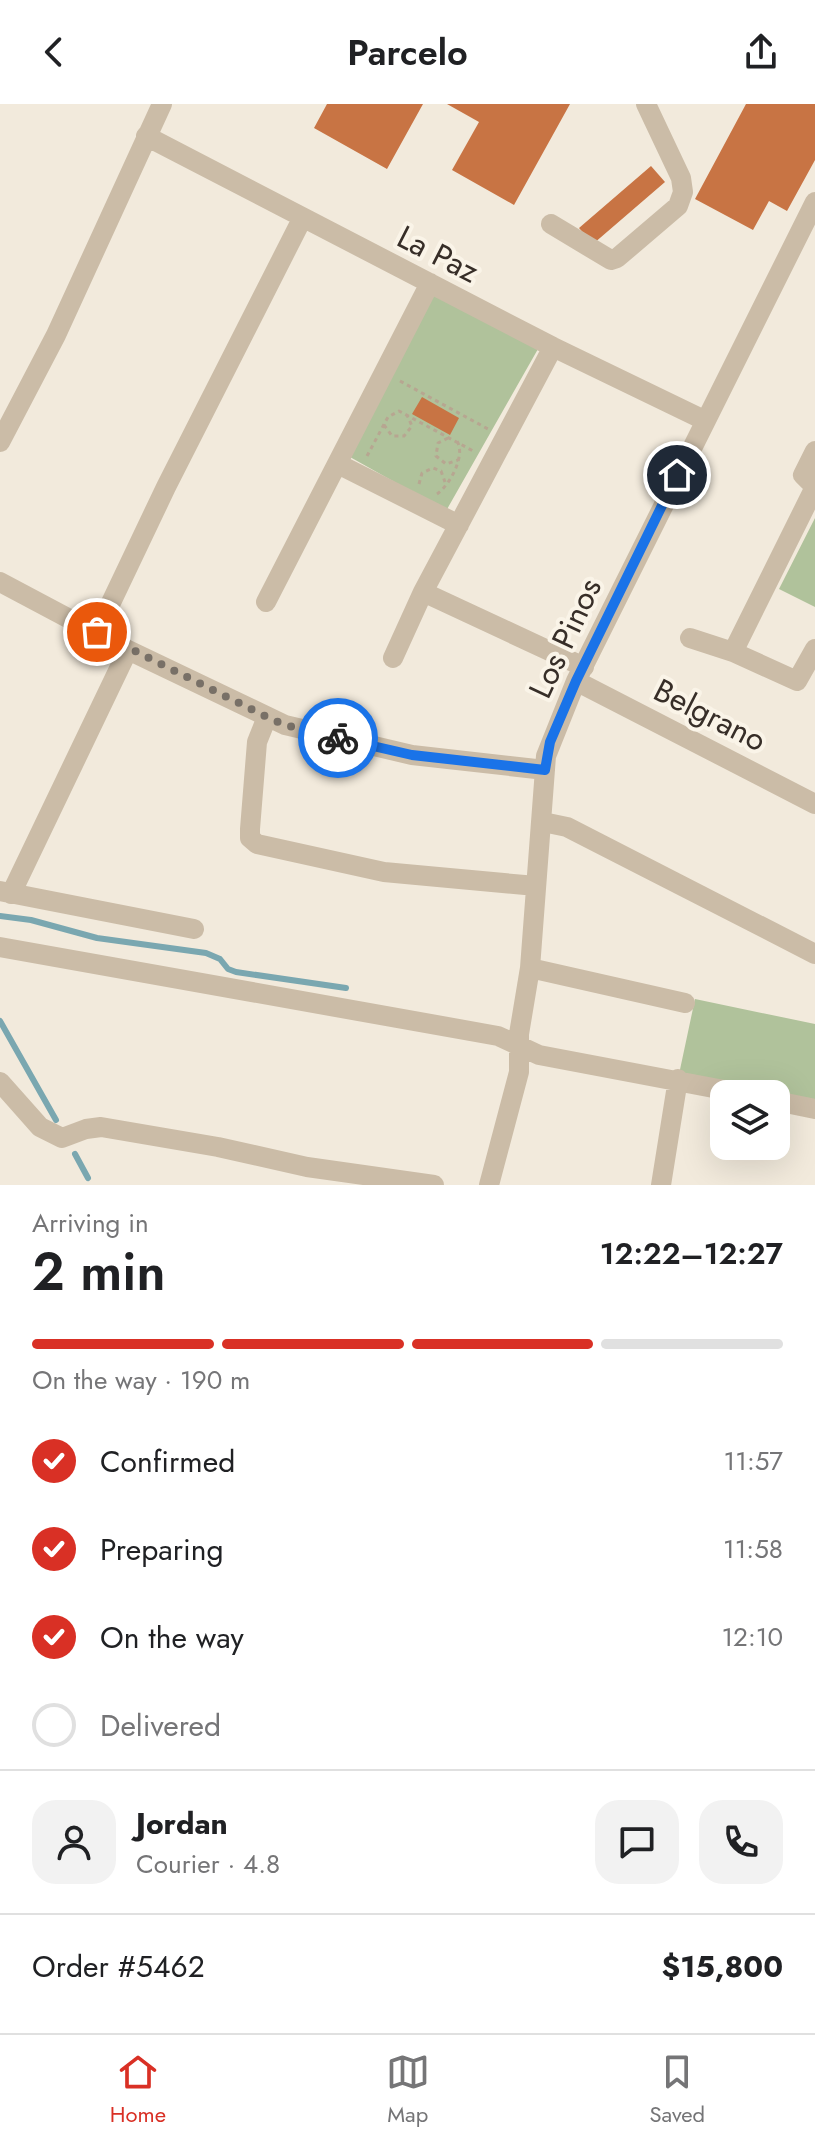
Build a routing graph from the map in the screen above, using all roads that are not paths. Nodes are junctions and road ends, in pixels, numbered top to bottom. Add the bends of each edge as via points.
1 (162, 104) edge
2 (646, 104) edge
3 (146, 136) junction
4 (815, 202) edge
5 (302, 219) junction
6 (551, 224) dead end
7 (430, 283) junction
8 (553, 347) junction
9 (704, 420) junction
10 (0, 442) edge
11 (815, 451) edge
12 (338, 464) junction
13 (815, 487) edge
14 (459, 525) junction
15 (0, 582) edge
16 (423, 592) junction
17 (266, 602) dead end
18 (97, 632) junction
19 (690, 638) dead end
20 (815, 649) edge
21 (128, 650) junction
22 (733, 652) junction
23 (393, 658) dead end
24 (580, 674) junction
25 (267, 717) junction
26 (545, 770) junction
27 (815, 804) edge
28 (543, 822) junction
29 (536, 886) junction
30 (6, 892) edge
31 (194, 929) dead end
32 (0, 947) edge
33 (815, 954) edge
34 (530, 968) junction
35 (685, 1003) dead end
36 (520, 1048) junction
37 (678, 1079) junction
38 (0, 1082) edge
39 (710, 1086) edge
40 (790, 1104) edge
41 (815, 1109) edge
42 (434, 1185) edge
43 (489, 1185) edge
44 (661, 1185) edge

1 - 3 street
2 - 6 street via 681,178 678,206 611,260
3 - 5 street, La Paz
3 - 10 street via 56,335
4 - 9 street, Los Pinos
5 - 7 street, La Paz
5 - 18 street
7 - 8 street, La Paz
7 - 12 street
8 - 9 street, La Paz
8 - 14 street
9 - 24 street, Los Pinos
11 - 13 street via 803,475
12 - 14 street
12 - 17 street
13 - 22 street
14 - 16 street
15 - 18 street
16 - 23 street
16 - 24 street, Belgrano
18 - 21 street
19 - 22 street
20 - 22 street via 797,681
21 - 25 street
21 - 30 street
24 - 26 street, Los Pinos via 550,742
24 - 27 street, Belgrano
25 - 26 street via 412,755
25 - 29 street via 257,742 250,838 257,844 384,872
26 - 28 street, Los Pinos
28 - 29 street, Los Pinos
28 - 33 street via 567,827
29 - 34 street, Los Pinos
30 - 31 street
32 - 36 street via 498,1036
34 - 35 street
34 - 36 street, Los Pinos
36 - 37 street
36 - 43 street, Los Pinos via 519,1072
37 - 39 street
37 - 44 street
38 - 42 street via 26,1113 62,1138 101,1127 307,1167
40 - 41 street

